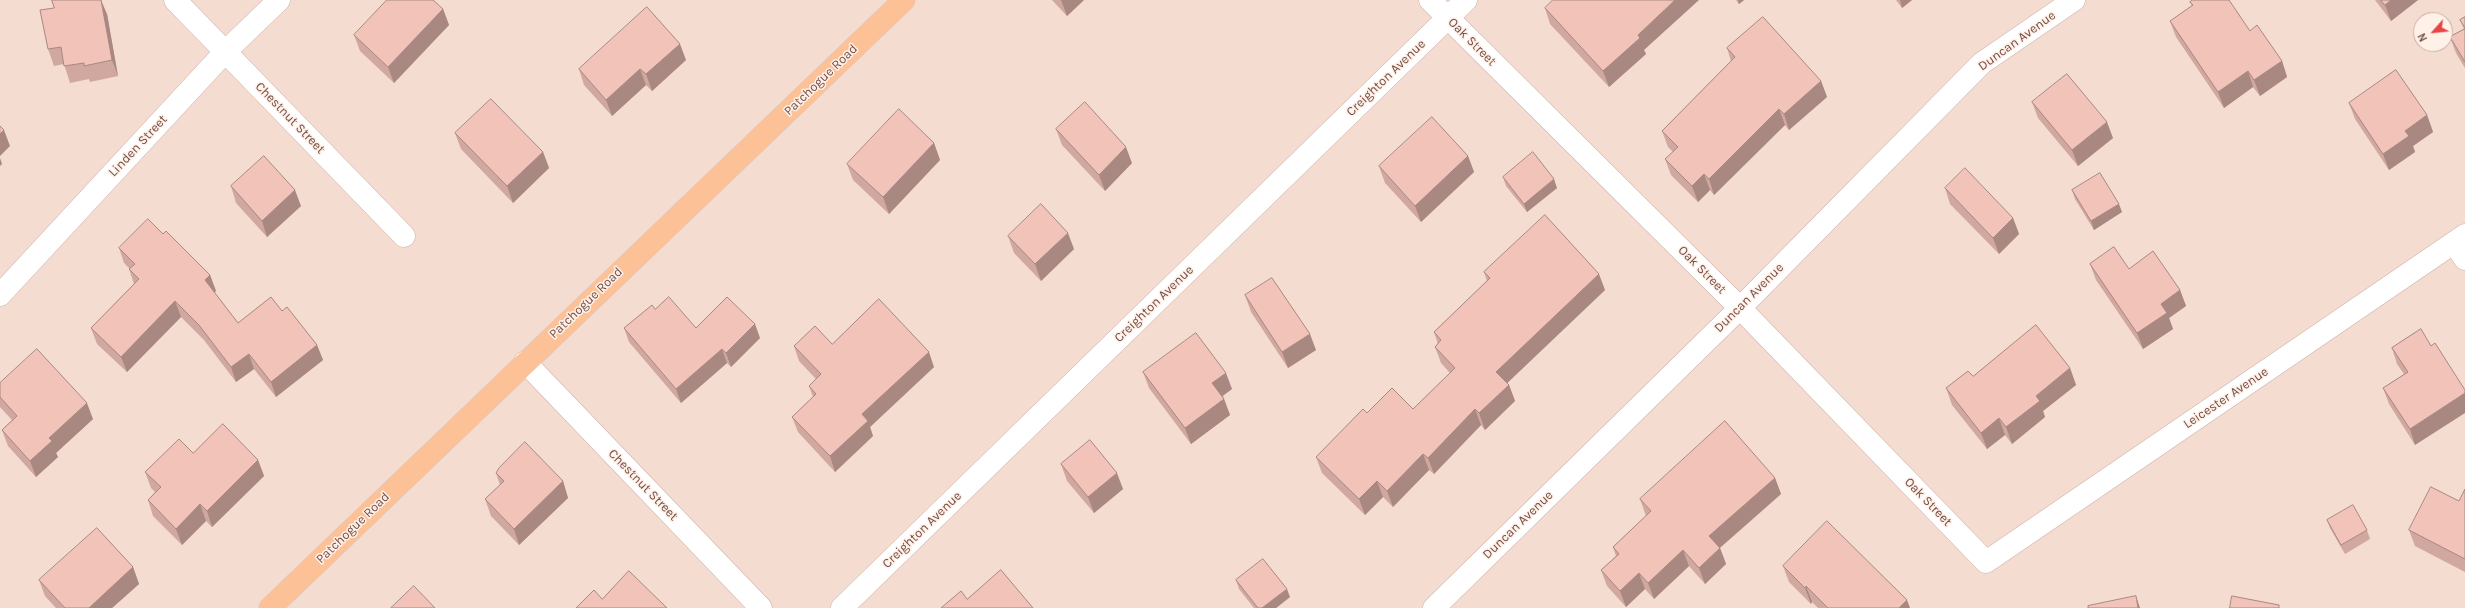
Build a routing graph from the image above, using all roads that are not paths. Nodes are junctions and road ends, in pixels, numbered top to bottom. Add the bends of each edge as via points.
1 (175, 0) edge
2 (279, 0) edge
3 (904, 0) edge
4 (1430, 0) edge
5 (1466, 0) edge
6 (2074, 0) edge
7 (1447, 18) junction
8 (226, 51) junction
9 (404, 236) dead end
10 (2461, 246) edge
11 (0, 295) edge
12 (1740, 308) junction
13 (524, 362) junction
14 (1986, 562) joint
15 (270, 608) edge
16 (761, 608) edge
17 (842, 608) edge
18 (1434, 608) edge

1 - 8 street, Chestnut Street
2 - 8 street, Linden Street
3 - 13 main road, Patchogue Road
4 - 7 street, Oak Street
5 - 7 street, Creighton Avenue
6 - 12 street, Duncan Avenue via 1982,63
7 - 12 street, Oak Street
7 - 17 street, Creighton Avenue
8 - 9 street, Chestnut Street
8 - 11 street, Linden Street
10 - 14 street, Leicester Avenue
12 - 14 street, Oak Street
12 - 18 street, Duncan Avenue
13 - 15 main road, Patchogue Road
13 - 16 street, Chestnut Street

